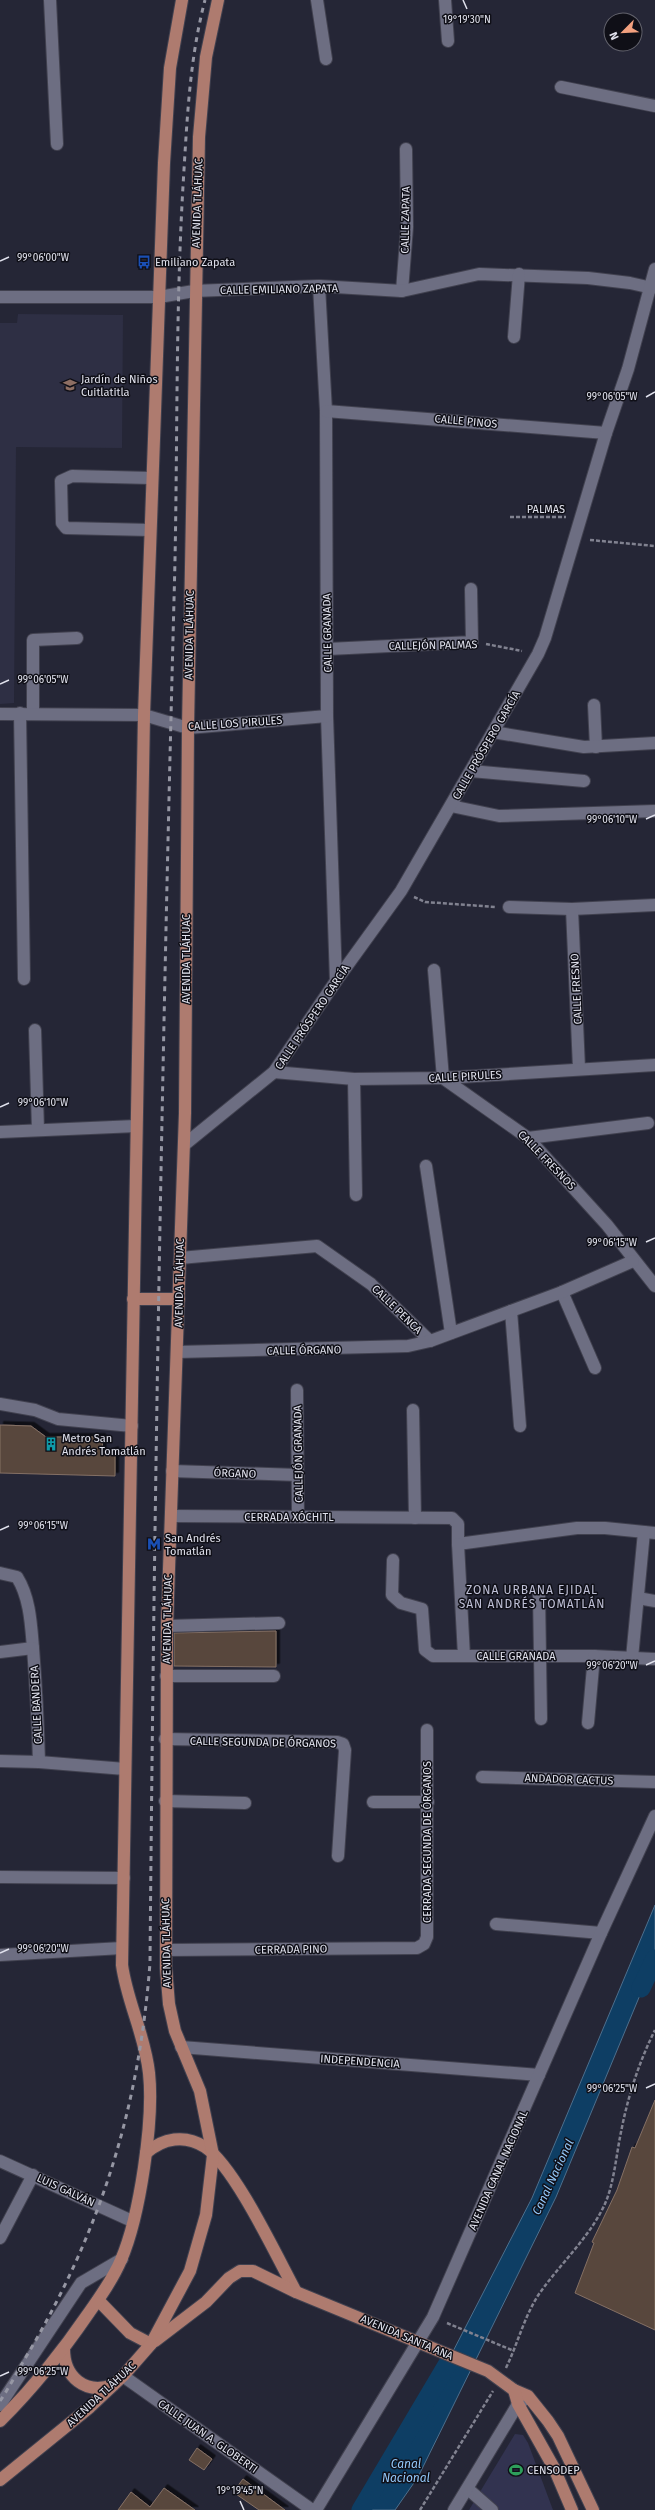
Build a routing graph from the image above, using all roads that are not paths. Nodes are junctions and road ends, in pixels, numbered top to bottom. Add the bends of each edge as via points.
1 (50, 0) edge
2 (182, 0) edge
3 (218, 0) edge
4 (317, 0) edge
5 (445, 0) edge
6 (448, 41) dead end
7 (326, 59) dead end
8 (561, 87) dead end
9 (655, 106) edge
10 (57, 144) dead end
11 (406, 149) dead end
12 (655, 269) edge
13 (519, 274) junction
14 (319, 286) junction
15 (652, 288) junction
16 (194, 291) junction
17 (402, 291) junction
18 (0, 296) edge
19 (159, 297) junction
20 (514, 337) dead end
21 (326, 410) junction
22 (606, 433) junction
23 (151, 478) junction
24 (150, 530) junction
25 (471, 589) dead end
26 (77, 638) dead end
27 (328, 649) junction
28 (594, 705) dead end
29 (20, 713) junction
30 (33, 713) junction
31 (0, 714) edge
32 (144, 715) junction
33 (327, 716) junction
34 (188, 728) junction
35 (493, 732) junction
36 (655, 743) edge
37 (596, 747) junction
38 (470, 771) junction
39 (584, 781) dead end
40 (451, 806) junction
41 (655, 811) edge
42 (655, 904) edge
43 (509, 907) road end
44 (572, 909) junction
45 (434, 970) dead end
46 (24, 979) dead end
47 (336, 981) junction
48 (35, 1030) dead end
49 (655, 1065) edge
50 (580, 1068) junction
51 (274, 1072) junction
52 (444, 1078) junction
53 (354, 1079) junction
54 (648, 1123) dead end
55 (136, 1126) junction
56 (38, 1130) junction
57 (0, 1132) edge
58 (528, 1138) junction
59 (184, 1145) junction
60 (426, 1166) dead end
61 (356, 1195) dead end
62 (180, 1258) junction
63 (633, 1261) junction
64 (655, 1286) edge
65 (562, 1292) junction
66 (133, 1299) junction
67 (179, 1299) junction
68 (511, 1311) junction
69 (451, 1333) junction
70 (430, 1341) junction
71 (177, 1352) junction
72 (595, 1368) dead end
73 (297, 1390) dead end
74 (0, 1404) edge
75 (413, 1410) dead end
76 (132, 1426) junction
77 (520, 1426) dead end
78 (172, 1471) junction
79 (298, 1475) junction
80 (171, 1516) junction
81 (298, 1517) junction
82 (411, 1518) junction
83 (650, 1533) edge
84 (458, 1544) junction
85 (393, 1560) dead end
86 (0, 1573) edge
87 (539, 1594) dead end
88 (638, 1598) junction
89 (655, 1601) edge
90 (278, 1623) dead end
91 (167, 1626) junction
92 (33, 1648) junction
93 (0, 1652) edge
94 (464, 1656) junction
95 (538, 1656) junction
96 (594, 1656) junction
97 (632, 1658) junction
98 (655, 1659) edge
99 (166, 1676) junction
100 (274, 1676) dead end
101 (541, 1719) dead end
102 (588, 1723) dead end
103 (427, 1730) dead end
104 (165, 1739) junction
105 (0, 1761) edge
106 (38, 1762) junction
107 (125, 1769) junction
108 (482, 1777) dead end
109 (655, 1782) edge
110 (165, 1801) junction
111 (245, 1802) dead end
112 (373, 1802) dead end
113 (428, 1802) junction
114 (655, 1816) edge
115 (338, 1856) dead end
116 (0, 1877) edge
117 (124, 1878) junction
118 (496, 1924) dead end
119 (601, 1933) junction
120 (122, 1948) junction
121 (417, 1948) joint
122 (166, 1950) junction
123 (0, 1955) edge
124 (181, 2047) junction
125 (539, 2075) junction
126 (146, 2153) junction
127 (213, 2155) junction
128 (0, 2161) edge
129 (33, 2175) junction
130 (132, 2221) junction
131 (0, 2238) edge
132 (122, 2259) junction
133 (296, 2292) junction
134 (98, 2300) junction
135 (420, 2342) junction
136 (151, 2344) junction
137 (64, 2349) junction
138 (118, 2380) junction
139 (514, 2390) junction
140 (528, 2396) junction
141 (518, 2404) junction
142 (0, 2405) edge
143 (0, 2421) edge
144 (0, 2480) edge
145 (468, 2489) junction
146 (312, 2510) edge
147 (316, 2510) edge
148 (454, 2510) edge
149 (492, 2510) edge
150 (572, 2510) edge
151 (593, 2510) edge

1 - 10 street
2 - 19 main road via 170,68
3 - 16 main road, AVENIDA TLÁHUAC via 201,97
4 - 7 street
5 - 6 street
8 - 9 street
11 - 17 street, CALLE ZAPATA via 407,226
12 - 15 street, CALLE PRÓSPERO GARCÍA
13 - 15 street, CALLE EMILIANO ZAPATA via 616,281
13 - 17 street, CALLE EMILIANO ZAPATA via 479,274
13 - 20 street
14 - 16 street, CALLE EMILIANO ZAPATA
14 - 17 street, CALLE EMILIANO ZAPATA
14 - 21 street, CALLE GRANADA
15 - 22 street, CALLE PRÓSPERO GARCÍA
16 - 19 street, CALLE EMILIANO ZAPATA
16 - 34 main road, AVENIDA TLÁHUAC
18 - 19 street, CALLE EMILIANO ZAPATA
19 - 23 main road
21 - 22 street, CALLE PINOS
21 - 27 street, CALLE GRANADA
22 - 35 street, CALLE PRÓSPERO GARCÍA via 545,638
23 - 24 main road
23 - 24 street via 72,476 61,481 62,523 66,528
24 - 32 main road
25 - 27 street, CALLEJÓN PALMAS via 472,642
26 - 30 street via 33,640
27 - 33 street, CALLE GRANADA
28 - 37 street
29 - 30 street, CALLE LOS PIRULES
29 - 31 street, CALLE LOS PIRULES
29 - 46 street
30 - 32 street, CALLE LOS PIRULES
32 - 34 street, CALLE LOS PIRULES
32 - 55 main road
33 - 34 street, CALLE LOS PIRULES
33 - 47 street, CALLE GRANADA
34 - 59 main road, AVENIDA TLÁHUAC
35 - 37 street
35 - 38 street, CALLE PRÓSPERO GARCÍA
36 - 37 street
38 - 39 street
38 - 40 street, CALLE PRÓSPERO GARCÍA
40 - 41 street via 499,816
40 - 47 street, CALLE PRÓSPERO GARCÍA via 401,891
42 - 44 street
43 - 44 street
44 - 50 street, CALLE FRESNO
45 - 52 street
47 - 51 street, CALLE PRÓSPERO GARCÍA
48 - 56 street
49 - 50 street, CALLE PIRULES
50 - 52 street, CALLE PIRULES
51 - 53 street, CALLE PIRULES
51 - 59 street, CALLE PRÓSPERO GARCÍA
52 - 53 street, CALLE PIRULES
52 - 58 street, CALLE FRESNOS
53 - 61 street
54 - 58 street
55 - 56 street
55 - 66 main road
56 - 57 street
58 - 63 street, CALLE FRESNOS via 607,1225
59 - 62 main road, AVENIDA TLÁHUAC
60 - 69 street
62 - 67 main road, AVENIDA TLÁHUAC
62 - 70 street, CALLE PENCA via 317,1246 371,1284
63 - 64 street, CALLE FRESNOS
63 - 65 street, CALLE PENCA
65 - 68 street, CALLE PENCA
65 - 72 street
66 - 67 main road
66 - 76 main road
67 - 71 main road, AVENIDA TLÁHUAC
68 - 69 street, CALLE PENCA
68 - 77 street
69 - 70 street, CALLE PENCA
70 - 71 street, CALLE ÓRGANO via 408,1346 368,1348
71 - 78 main road, AVENIDA TLÁHUAC
73 - 79 street, CALLEJÓN GRANADA
74 - 76 street via 35,1410 58,1419
75 - 82 street
76 - 107 main road
78 - 79 street, ÓRGANO
78 - 80 main road, AVENIDA TLÁHUAC
79 - 81 street, CALLEJÓN GRANADA
80 - 81 street, CERRADA XÓCHITL
80 - 91 main road, AVENIDA TLÁHUAC
81 - 82 street, CERRADA XÓCHITL
82 - 84 street, CERRADA XÓCHITL via 456,1520
83 - 84 street via 577,1528
83 - 88 street
84 - 94 street, CALLE GRANADA
85 - 94 street via 392,1595 401,1603 422,1609 425,1650 428,1654
86 - 92 street, CALLE BANDERA via 18,1577 24,1588
87 - 95 street
88 - 89 street
88 - 97 street
90 - 91 street
91 - 99 main road, AVENIDA TLÁHUAC
92 - 93 street
92 - 106 street, CALLE BANDERA via 38,1699
94 - 95 street, CALLE GRANADA
95 - 96 street, CALLE GRANADA
95 - 101 street
96 - 97 street, CALLE GRANADA
96 - 102 street
97 - 98 street, CALLE GRANADA
99 - 100 street
99 - 104 main road, AVENIDA TLÁHUAC
103 - 113 street, CERRADA SEGUNDA DE ÓRGANOS
104 - 110 main road, AVENIDA TLÁHUAC
104 - 115 street, CALLE SEGUNDA DE ÓRGANOS via 343,1744 346,1750
105 - 106 street
106 - 107 street
107 - 117 main road
108 - 109 street, ANDADOR CACTUS
110 - 111 street
110 - 122 main road, AVENIDA TLÁHUAC
112 - 113 street
113 - 121 street, CERRADA SEGUNDA DE ÓRGANOS via 427,1937 424,1944
114 - 119 street, AVENIDA CANAL NACIONAL
116 - 117 street
117 - 120 main road
118 - 119 street
119 - 125 street, AVENIDA CANAL NACIONAL
120 - 123 street
120 - 126 main road via 124,1981 139,2027 149,2073 150,2108
121 - 122 street, CERRADA PINO
122 - 124 main road, AVENIDA TLÁHUAC via 169,2004
124 - 125 street, INDEPENDENCIA
124 - 127 main road, AVENIDA TLÁHUAC via 200,2091
125 - 135 street, AVENIDA CANAL NACIONAL
126 - 127 main road via 160,2143 176,2139 196,2142
126 - 130 main road
127 - 133 main road via 232,2178
127 - 136 main road, AVENIDA TLÁHUAC via 206,2215 190,2271
128 - 129 street, LUIS GALVÁN
129 - 130 street, LUIS GALVÁN
129 - 131 street
130 - 132 main road
132 - 134 main road
132 - 142 street via 81,2283
133 - 135 main road, AVENIDA SANTA ANA
133 - 136 main road, AVENIDA SANTA ANA via 253,2271 240,2271 229,2278 206,2302
134 - 136 main road via 130,2333
134 - 137 main road
135 - 139 main road, AVENIDA SANTA ANA via 488,2371
135 - 147 street, AVENIDA CANAL NACIONAL
136 - 138 main road, AVENIDA TLÁHUAC
137 - 138 main road via 66,2367 78,2382 95,2388
137 - 143 main road
138 - 144 main road, AVENIDA TLÁHUAC via 90,2407
138 - 146 street, CALLE JUAN A. GLOBERTI
139 - 140 main road, AVENIDA SANTA ANA
139 - 141 main road
140 - 141 street
140 - 151 main road, AVENIDA SANTA ANA via 558,2436
141 - 145 street
141 - 150 main road via 554,2468
145 - 148 street
145 - 149 street

